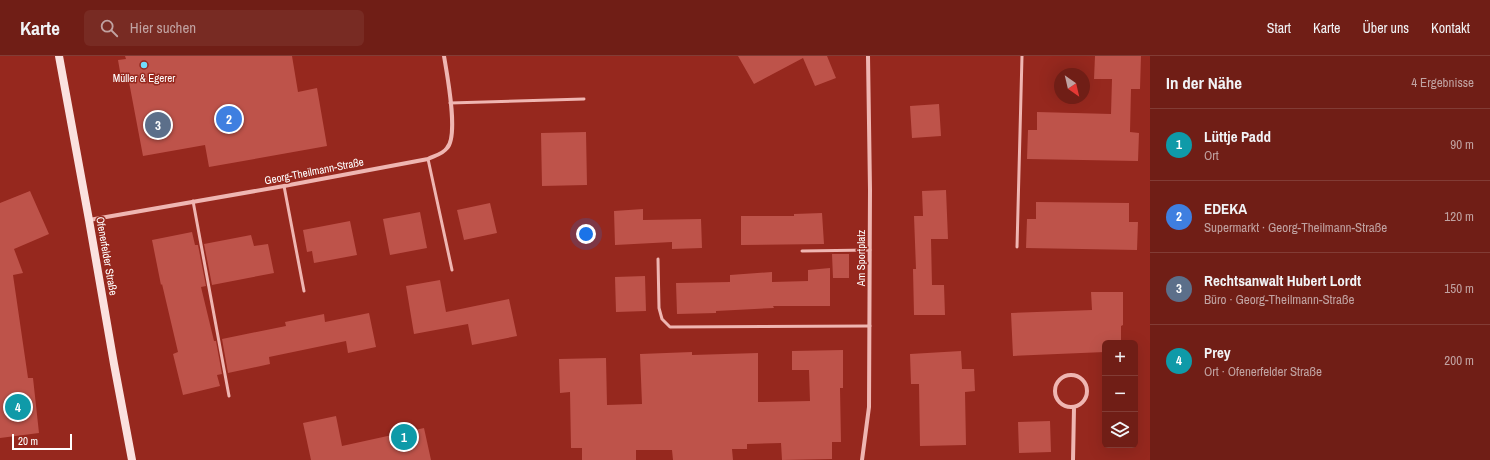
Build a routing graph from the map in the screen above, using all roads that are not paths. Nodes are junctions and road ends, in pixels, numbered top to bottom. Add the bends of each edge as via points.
1 (59, 56) edge
2 (444, 56) edge
3 (868, 56) edge
4 (1022, 56) edge
5 (584, 99) dead end
6 (450, 103) junction
7 (428, 159) junction
8 (284, 186) junction
9 (193, 202) junction
10 (89, 220) junction
11 (1017, 247) dead end
12 (870, 250) junction
13 (802, 251) dead end
14 (658, 259) dead end
15 (452, 270) dead end
16 (304, 291) dead end
17 (870, 326) junction
18 (230, 396) dead end
19 (1074, 408) junction
20 (132, 460) edge
21 (862, 460) edge
22 (1073, 460) edge

1 - 10 street, Ofenerfelder Straße
2 - 6 street, Georg-Theilmann-Straße
3 - 12 street, Am Sportplatz
4 - 11 lane
5 - 6 lane
6 - 7 street, Georg-Theilmann-Straße via 452,140 447,148
7 - 8 street, Georg-Theilmann-Straße
7 - 15 lane
8 - 9 street, Georg-Theilmann-Straße
8 - 16 lane
9 - 10 street, Georg-Theilmann-Straße
9 - 18 lane
10 - 20 street, Ofenerfelder Straße
12 - 13 lane
12 - 17 street, Am Sportplatz
14 - 17 lane via 659,308 662,319 670,327
17 - 21 street, Am Sportplatz via 869,407
19 - 19 street via 1084,402 1088,390 1085,382 1070,375 1060,380 1056,397 1062,405
19 - 22 street

